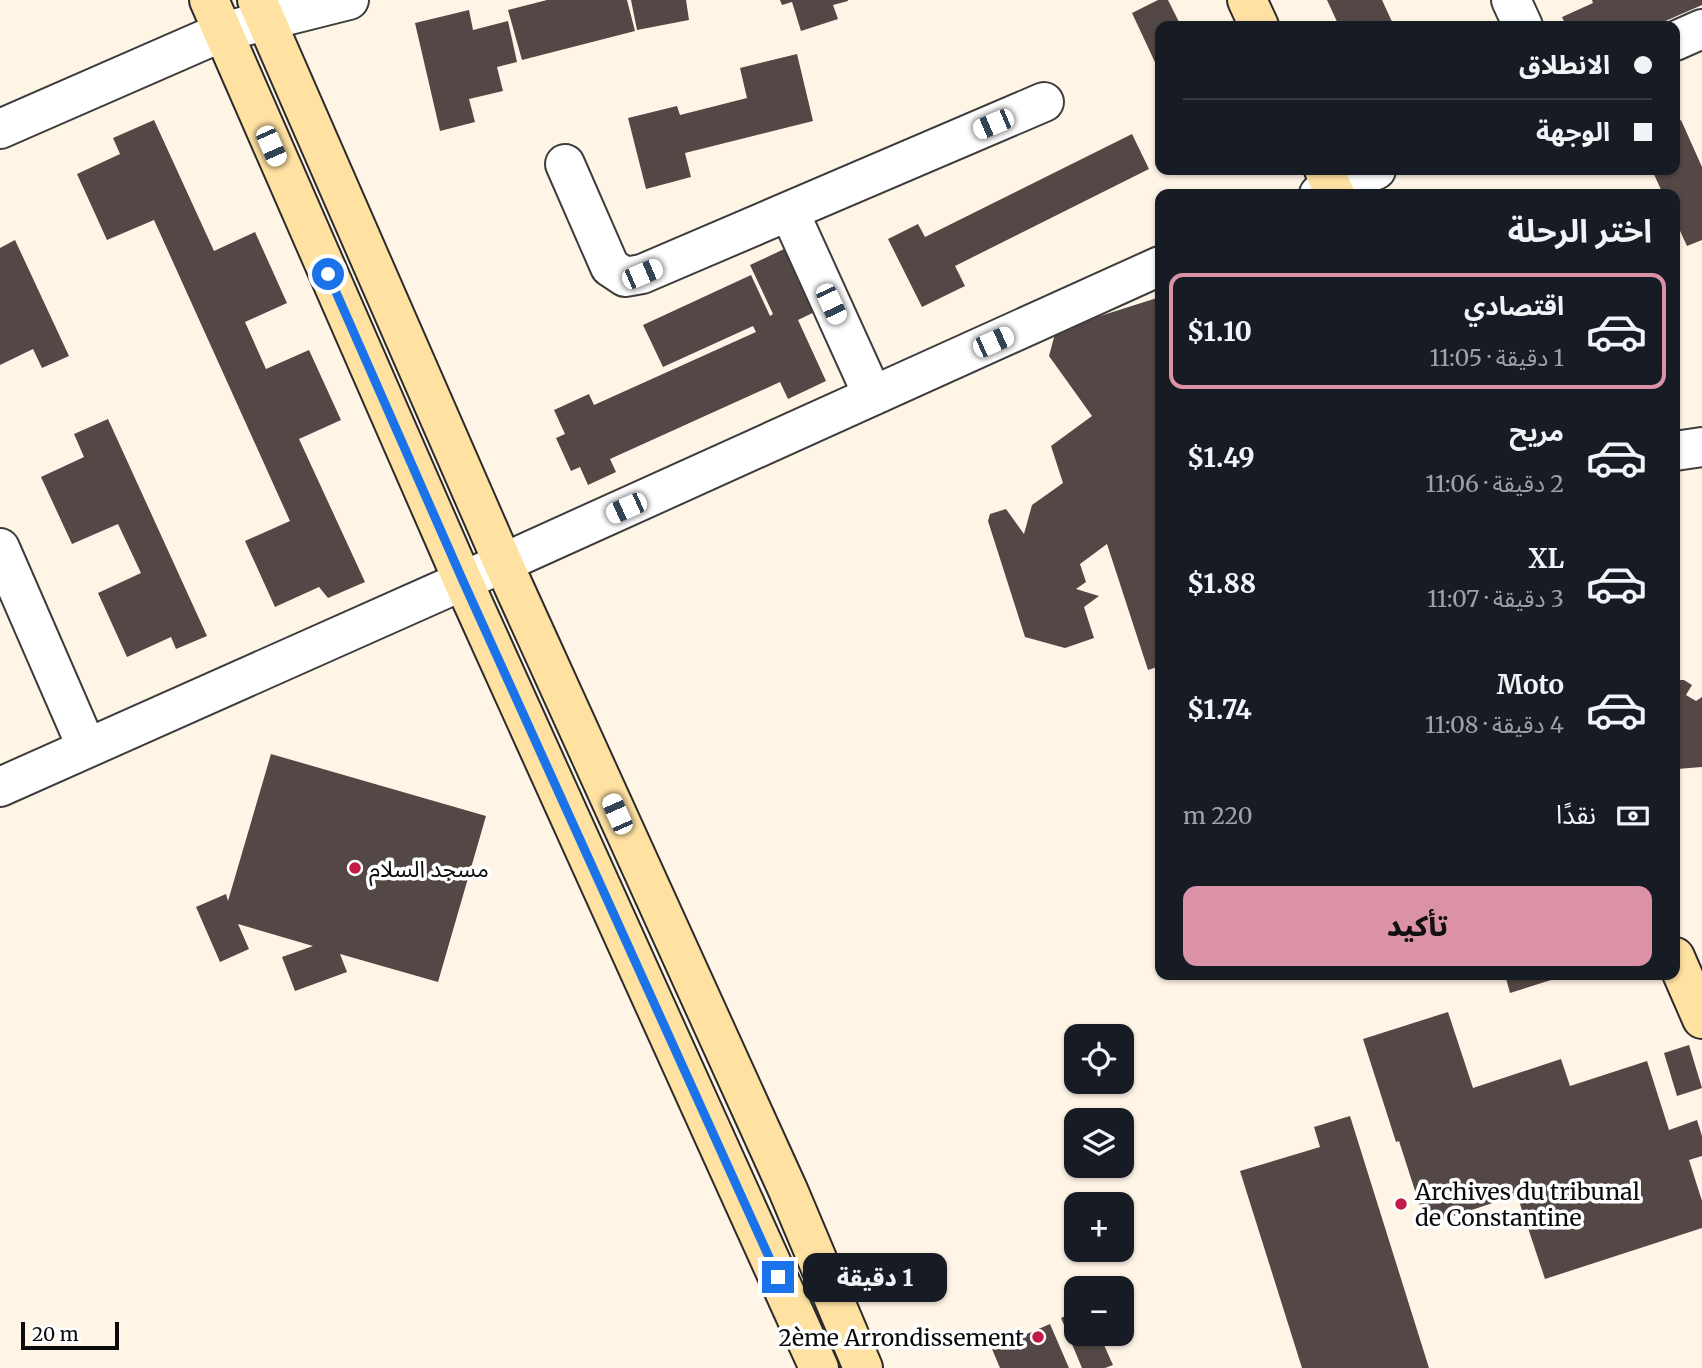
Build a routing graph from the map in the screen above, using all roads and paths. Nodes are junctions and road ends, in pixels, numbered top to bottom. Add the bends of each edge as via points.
1 (349, 0) edge
2 (1247, 0) edge
3 (1511, 0) edge
4 (262, 11) edge
5 (215, 16) edge
6 (1257, 21) edge
7 (1520, 21) edge
8 (1702, 29) edge
9 (1680, 39) edge
10 (1044, 102) dead end
11 (0, 129) edge
12 (565, 164) dead end
13 (1362, 175) edge
14 (1328, 187) edge
15 (789, 212) junction
16 (1155, 268) edge
17 (873, 396) junction
18 (1702, 447) edge
19 (1680, 450) edge
20 (0, 548) edge
21 (503, 564) junction
22 (463, 581) junction
23 (88, 748) junction
24 (0, 787) edge
25 (1680, 968) edge
26 (1702, 1019) edge
27 (818, 1368) edge
28 (863, 1368) edge

1 - 4 street
2 - 6 main road
3 - 7 street
4 - 5 street
4 - 21 main road
5 - 11 street
5 - 22 main road
8 - 9 street
10 - 15 street
12 - 15 street via 610,267 625,276 642,274
13 - 14 street
15 - 17 street
16 - 17 street
17 - 21 street
18 - 19 street
20 - 23 street
21 - 22 street
21 - 28 main road via 788,1190
22 - 23 street
22 - 27 main road
23 - 24 street
25 - 26 main road

